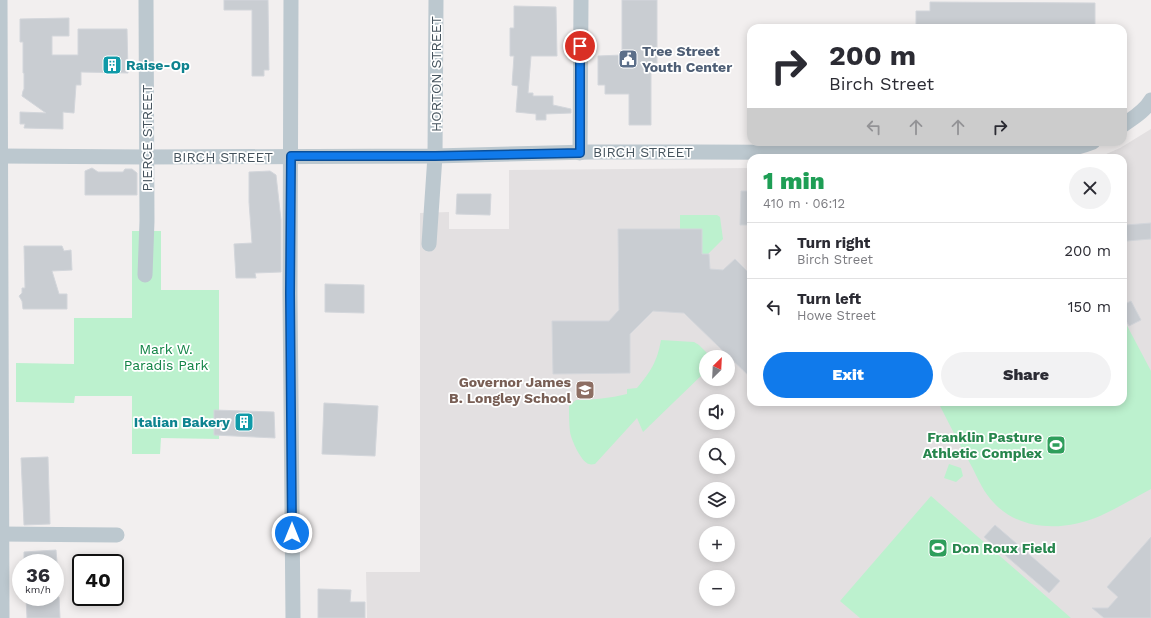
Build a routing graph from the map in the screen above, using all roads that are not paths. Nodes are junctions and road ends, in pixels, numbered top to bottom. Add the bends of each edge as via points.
1 (0, 0) edge
2 (146, 0) edge
3 (291, 0) edge
4 (436, 0) edge
5 (580, 0) edge
6 (1151, 100) edge
7 (1127, 122) edge
8 (1082, 146) edge
9 (580, 153) junction
10 (1, 156) edge
11 (291, 156) junction
12 (435, 156) junction
13 (147, 157) junction
14 (429, 244) dead end
15 (145, 275) dead end
16 (1, 534) edge
17 (117, 535) dead end
18 (2, 618) edge
19 (293, 618) edge

1 - 10 street
2 - 13 street, PIERCE STREET
3 - 11 street
4 - 12 street, HORTON STREET
5 - 9 street
6 - 7 street via 1138,115
8 - 9 street, BIRCH STREET via 1059,152 1033,153
9 - 12 street, BIRCH STREET
10 - 13 street, BIRCH STREET
10 - 16 street
11 - 12 street, BIRCH STREET
11 - 13 street, BIRCH STREET
11 - 19 street
12 - 14 street, HORTON STREET
13 - 15 street, PIERCE STREET
16 - 17 street
16 - 18 street

